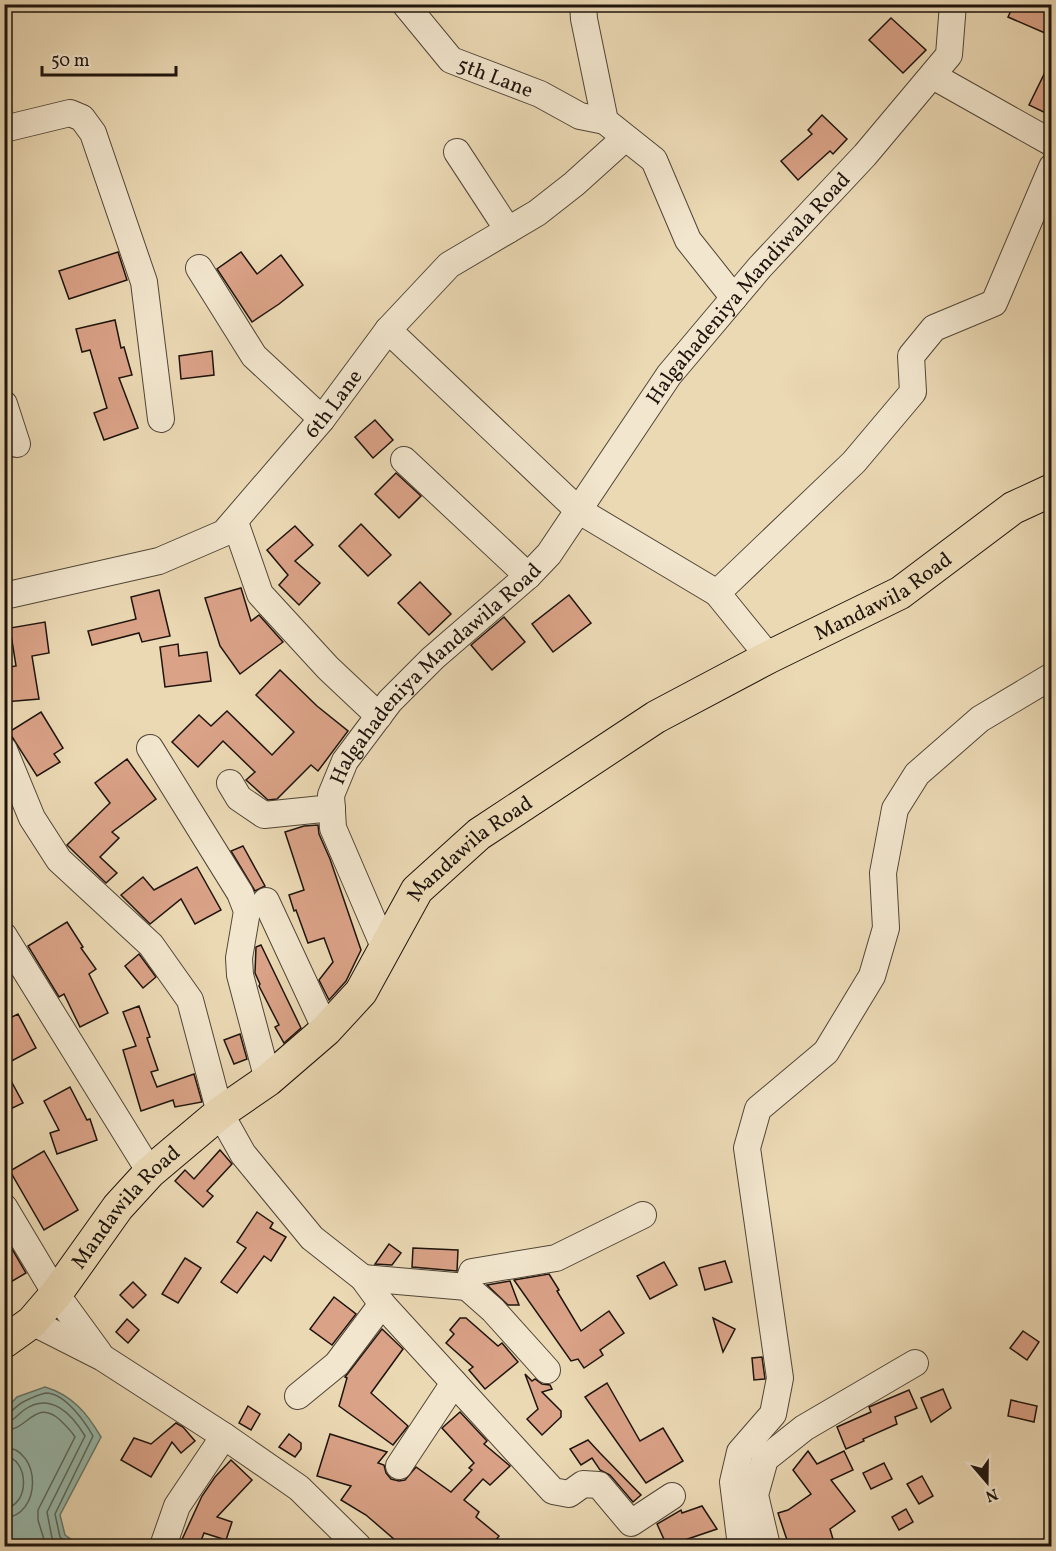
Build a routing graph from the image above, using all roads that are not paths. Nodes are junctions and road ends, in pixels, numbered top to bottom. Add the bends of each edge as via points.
1 (405, 4) edge
2 (583, 4) edge
3 (953, 4) edge
4 (933, 75) junction
5 (605, 121) junction
6 (4, 129) edge
7 (625, 138) junction
8 (1052, 143) edge
9 (457, 152) dead end
10 (1052, 167) edge
11 (507, 230) junction
12 (199, 268) dead end
13 (734, 298) junction
14 (388, 330) junction
15 (4, 404) edge
16 (161, 418) dead end
17 (322, 419) junction
18 (17, 444) dead end
19 (404, 460) dead end
20 (1052, 490) edge
21 (578, 510) junction
22 (236, 522) junction
23 (528, 576) junction
24 (717, 593) junction
25 (4, 596) edge
26 (769, 657) junction
27 (1052, 676) edge
28 (379, 716) junction
29 (150, 748) dead end
30 (4, 750) edge
31 (230, 783) dead end
32 (332, 808) junction
33 (266, 902) dead end
34 (4, 936) edge
35 (385, 949) junction
36 (326, 1030) junction
37 (268, 1080) junction
38 (220, 1113) junction
39 (150, 1172) junction
40 (4, 1207) edge
41 (643, 1215) dead end
42 (363, 1278) junction
43 (467, 1287) junction
44 (56, 1294) junction
45 (382, 1304) junction
46 (32, 1322) junction
47 (4, 1342) edge
48 (103, 1358) junction
49 (915, 1363) dead end
50 (547, 1370) dead end
51 (454, 1383) junction
52 (298, 1396) dead end
53 (224, 1436) junction
54 (399, 1466) dead end
55 (672, 1496) dead end
56 (348, 1542) edge
57 (163, 1546) edge
58 (741, 1546) edge
59 (767, 1546) edge

1 - 5 street, 5th Lane via 451,60 540,94 579,116
2 - 5 street
3 - 4 street, Halgahadeniya Mandiwala Road via 949,55
4 - 8 street
4 - 13 street, Halgahadeniya Mandiwala Road
5 - 7 street
6 - 16 street via 70,113 82,118 93,133 144,282
7 - 11 street, 6th Lane via 546,206
7 - 13 street via 654,160 688,240
9 - 11 street
10 - 24 street via 994,303 934,328 911,356 913,392 854,462
11 - 14 street, 6th Lane via 449,265
12 - 17 street via 254,356
13 - 21 street, Halgahadeniya Mandiwala Road via 669,375
14 - 17 street, 6th Lane
14 - 21 street
15 - 18 street
17 - 22 street, 6th Lane
19 - 23 street
20 - 26 main road, Mandawila Road via 1013,508 900,593
21 - 23 street, Halgahadeniya Mandawila Road via 549,554
21 - 24 street
22 - 25 street, 6th Lane via 224,533 159,561
22 - 28 street via 260,594
23 - 28 street, Halgahadeniya Mandawila Road via 433,658
24 - 26 street
26 - 35 main road, Mandawila Road via 656,717 479,834 417,890
27 - 58 street via 980,718 917,774 895,809 883,873 886,928 872,976 826,1052 758,1109 747,1148 780,1378 773,1414 740,1452 733,1482
28 - 32 street, Halgahadeniya Mandawila Road via 345,761 331,795
29 - 37 street via 240,893 247,911 240,975
30 - 38 street via 32,818 59,860 151,945 190,1000
31 - 32 street via 239,798 264,815
32 - 35 street, Halgahadeniya Mandawila Road via 333,828
33 - 36 street
34 - 39 street
35 - 36 main road, Mandawila Road via 361,992
36 - 37 main road, Mandawila Road
37 - 38 main road, Mandawila Road
38 - 39 main road, Mandawila Road
38 - 42 street via 243,1154 312,1238
39 - 44 main road, Mandawila Road via 118,1207
40 - 44 street
41 - 43 street via 556,1258 472,1272
42 - 43 street
42 - 45 street
43 - 50 street via 494,1310
44 - 46 main road, Mandawila Road
44 - 48 street
45 - 51 street
45 - 52 street via 337,1364
46 - 47 main road, Mandawila Road
46 - 48 street
48 - 53 street
49 - 59 street via 804,1428 765,1459 755,1495
51 - 54 street
51 - 55 street via 553,1491 569,1494 583,1484 599,1485 631,1523
53 - 56 street via 299,1488
53 - 57 street via 177,1506

